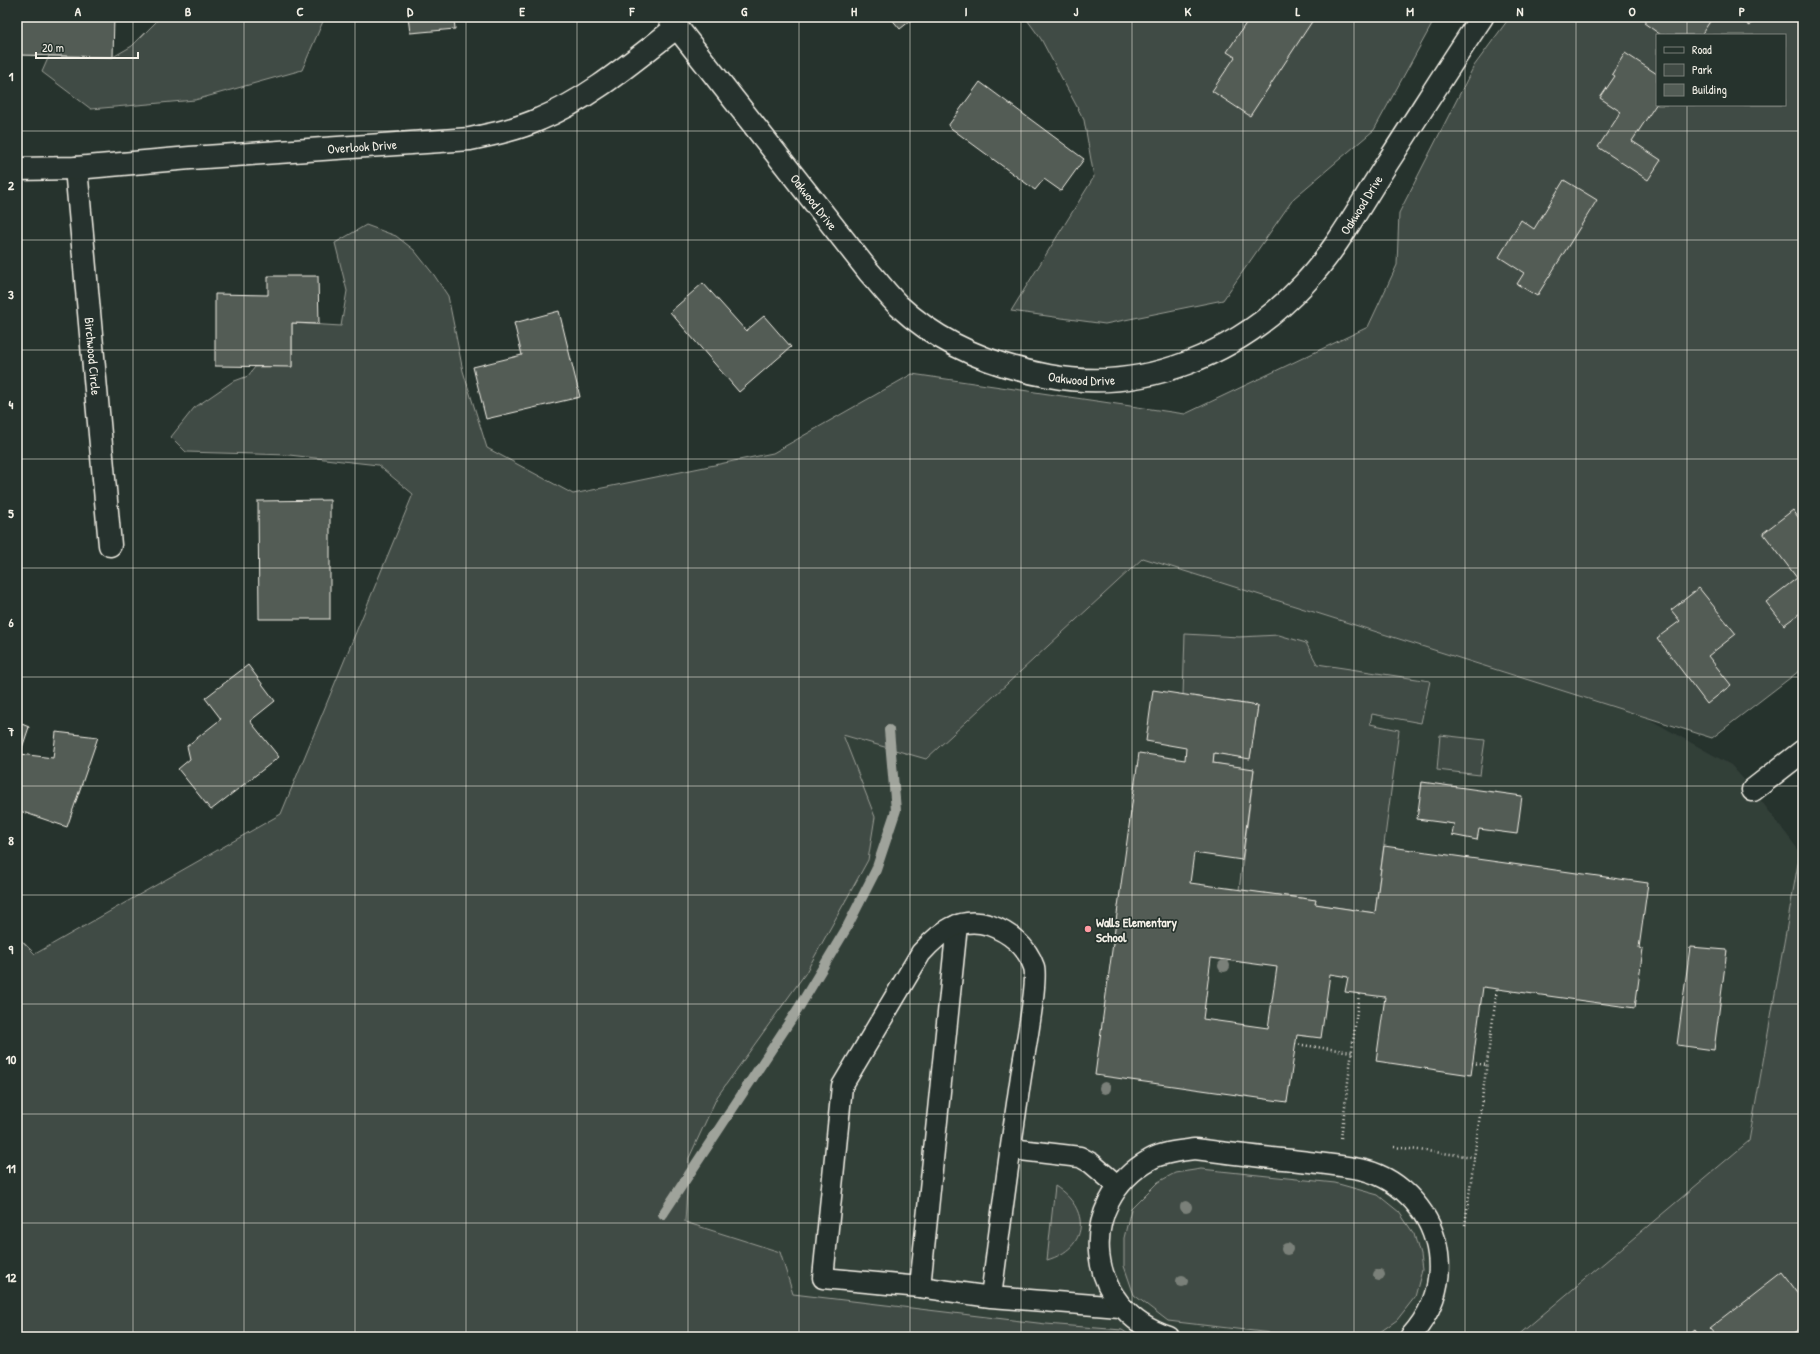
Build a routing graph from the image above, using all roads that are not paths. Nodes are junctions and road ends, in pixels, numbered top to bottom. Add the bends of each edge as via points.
1 (1482, 17) edge
2 (673, 22) edge
3 (76, 168) junction
4 (17, 170) edge
5 (110, 545) dead end
6 (1803, 751) edge
7 (1753, 790) dead end
8 (956, 925) junction
9 (1011, 1149) junction
10 (1118, 1186) junction
11 (920, 1287) junction
12 (991, 1297) junction
13 (1120, 1307) junction
14 (1169, 1337) edge
15 (1410, 1337) edge

1 - 2 street, Oakwood Drive via 1338,240 1306,282 1275,312 1250,331 1190,363 1147,375 1106,380 1058,378 1018,371 980,358 938,336 899,306 869,272
2 - 3 street, Overlook Drive via 576,102 540,119 485,136
3 - 4 street, Overlook Drive
3 - 5 street, Birchwood Circle
6 - 7 street
8 - 9 lane via 976,921 1010,934 1022,946 1034,968 1029,1027
8 - 11 lane
8 - 11 lane via 936,937 921,953 842,1086 823,1278
9 - 10 lane via 1080,1156
9 - 12 lane
10 - 13 lane via 1104,1213 1098,1248 1101,1269
10 - 15 lane via 1133,1170 1152,1158 1195,1149 1336,1165 1385,1178 1418,1205 1429,1224 1436,1244 1439,1265 1432,1305
11 - 12 lane
12 - 13 lane
13 - 14 lane via 1136,1321 1154,1332

